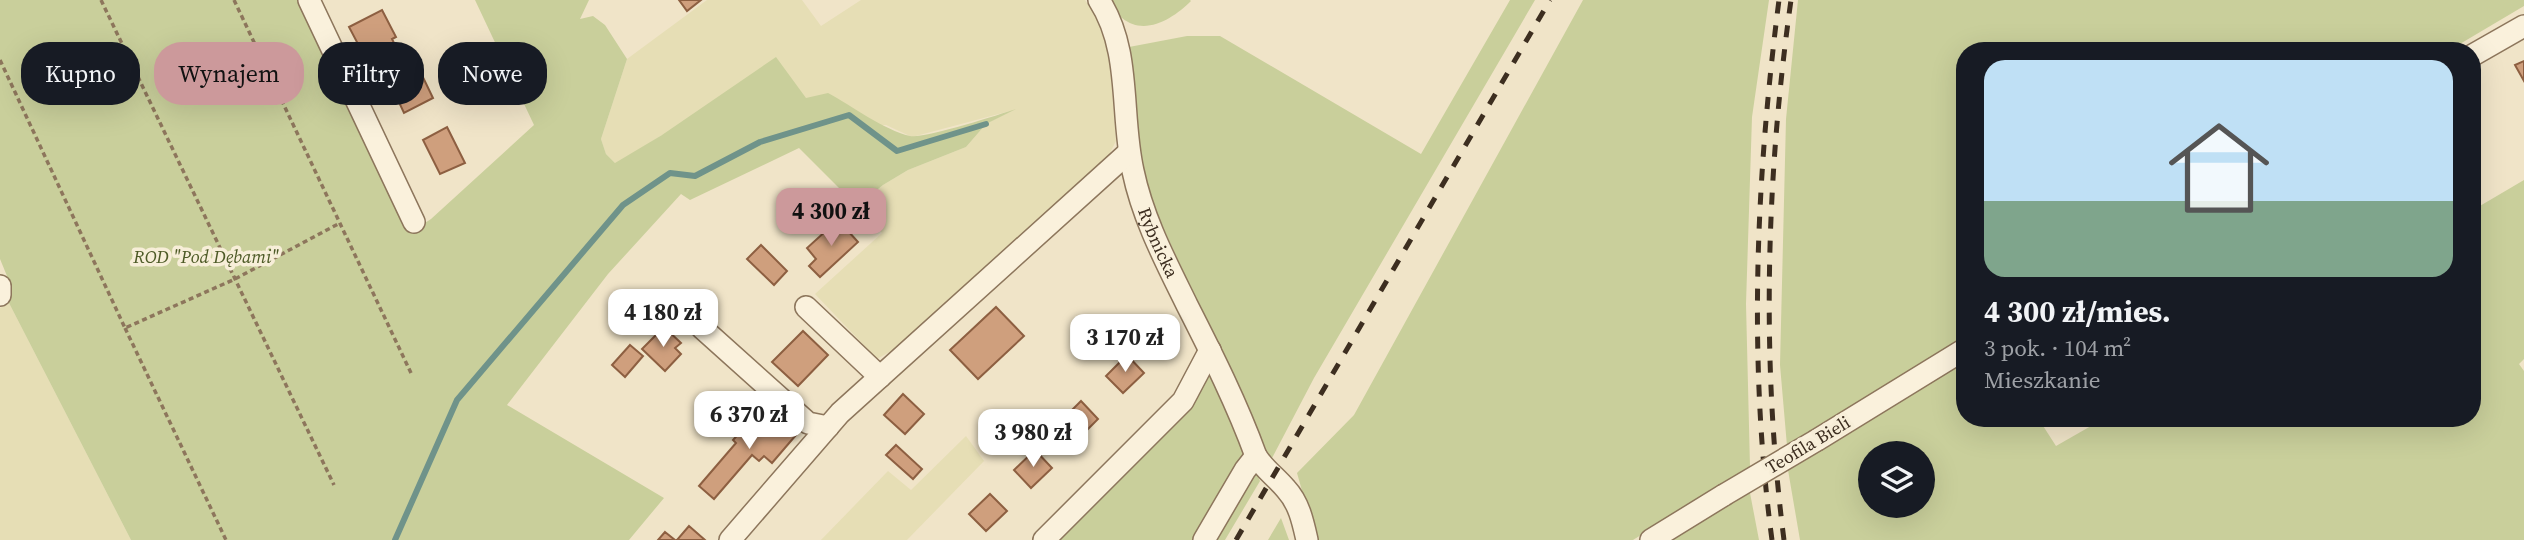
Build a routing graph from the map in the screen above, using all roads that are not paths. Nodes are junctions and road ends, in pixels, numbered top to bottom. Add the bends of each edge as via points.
1 (309, 0) edge
2 (1099, 0) edge
3 (2524, 26) edge
4 (2481, 50) edge
5 (1129, 152) junction
6 (414, 222) dead end
7 (0, 286) edge
8 (0, 295) edge
9 (806, 307) dead end
10 (702, 328) dead end
11 (1210, 350) junction
12 (1956, 355) edge
13 (880, 377) junction
14 (828, 427) junction
15 (1256, 456) junction
16 (730, 540) edge
17 (1044, 540) edge
18 (1203, 540) edge
19 (1307, 540) edge
20 (1651, 540) edge

1 - 6 street
2 - 5 street, Rybnicka via 1112,23 1120,56
3 - 4 street
5 - 11 street, Rybnicka via 1147,219
5 - 13 street
7 - 8 street
9 - 13 street
10 - 14 street via 808,423
11 - 15 street, Rybnicka
11 - 17 street via 1182,401
12 - 20 street, Teofila Bieli, bridge
13 - 14 street
14 - 16 street
15 - 18 street
15 - 19 street, Rybnicka via 1296,503

